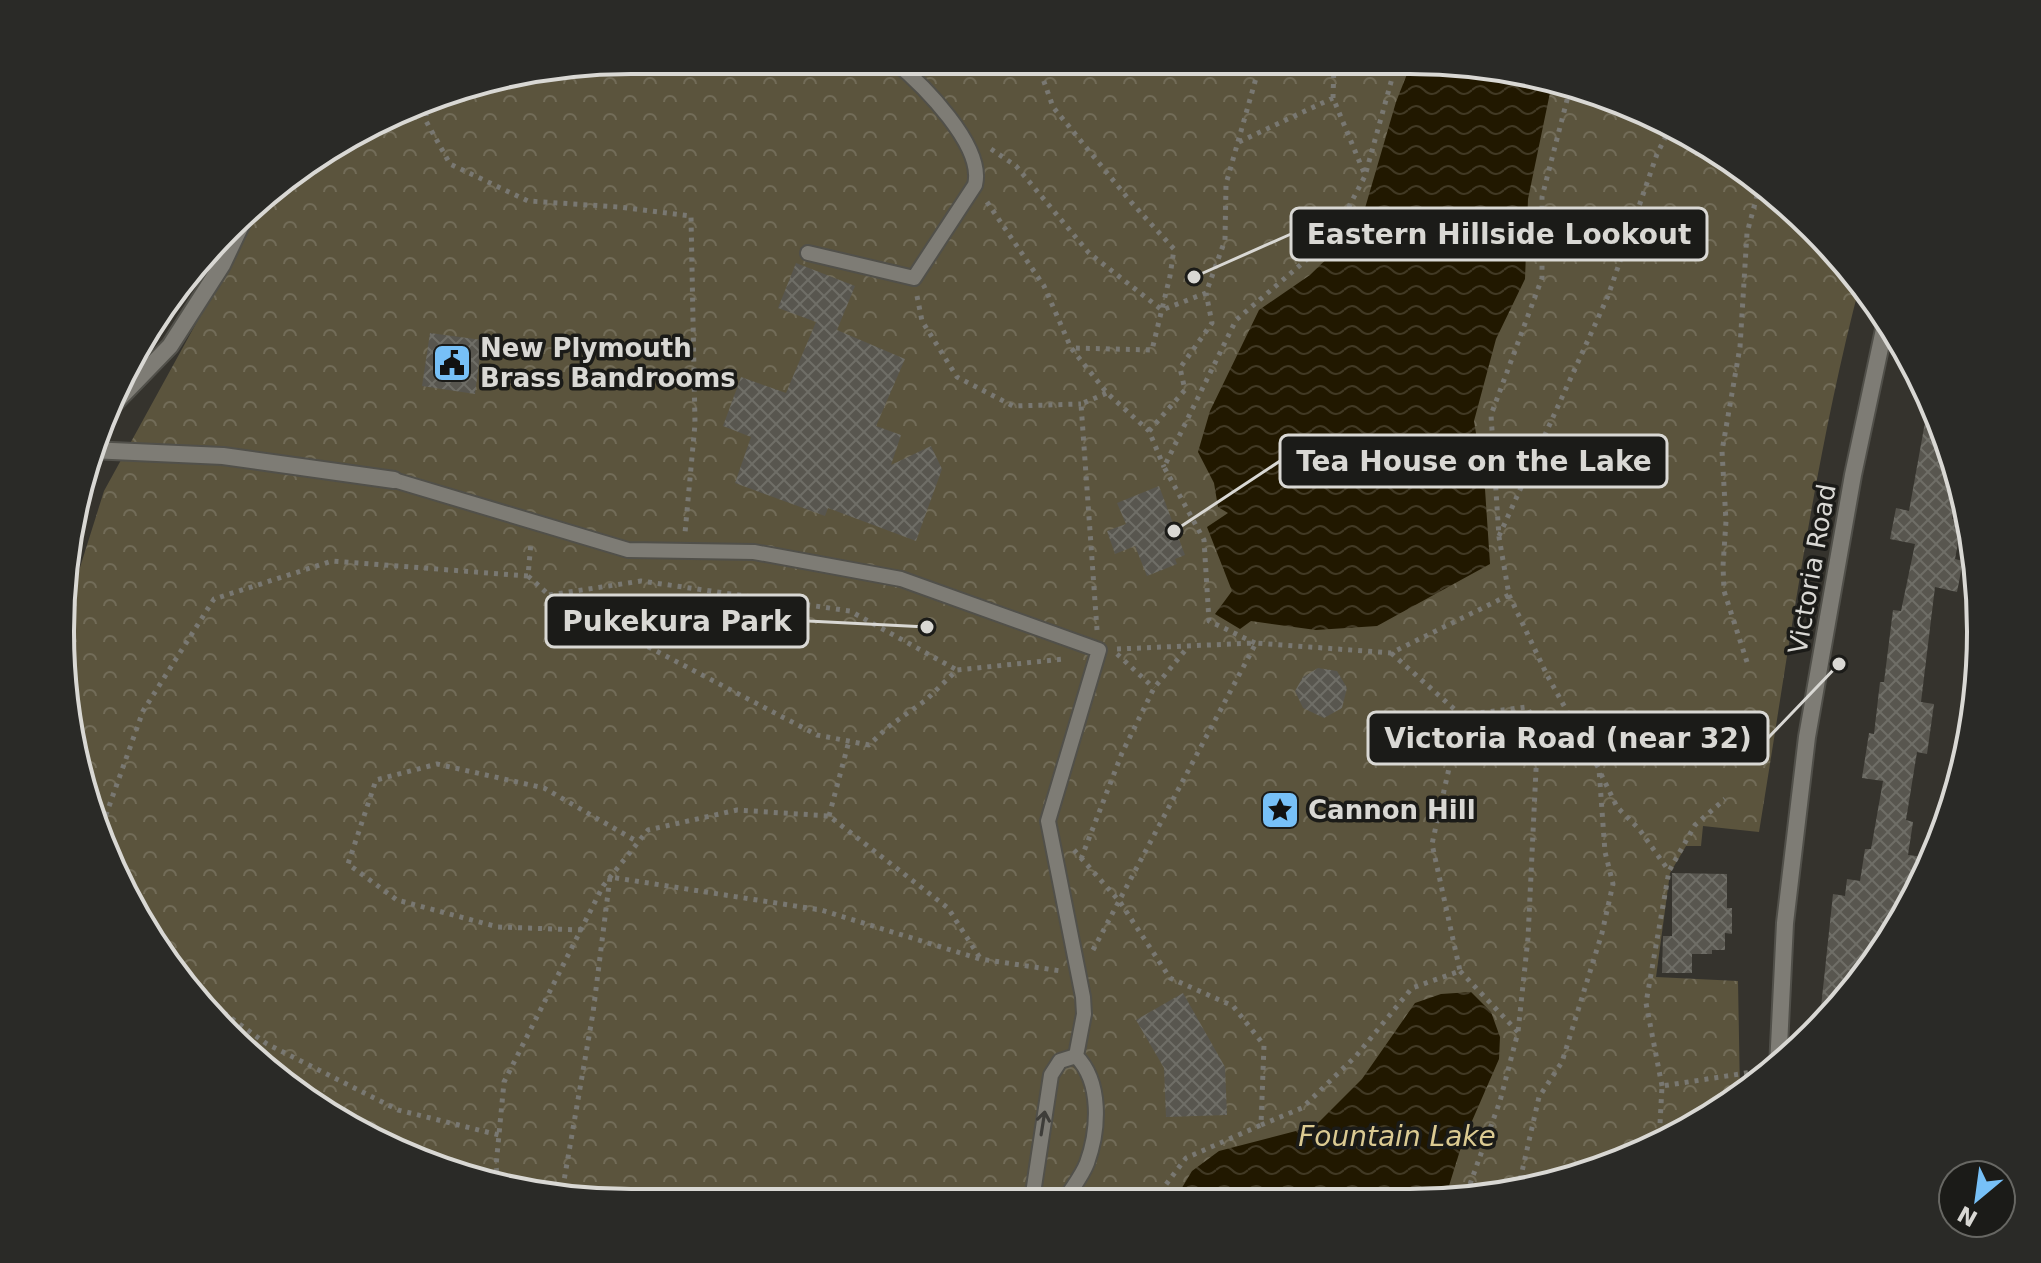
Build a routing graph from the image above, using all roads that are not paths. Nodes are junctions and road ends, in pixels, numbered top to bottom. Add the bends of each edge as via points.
1 (909, 74) edge
2 (234, 241) edge
3 (808, 253) dead end
4 (1882, 337) edge
5 (130, 387) edge
6 (104, 451) edge
7 (394, 480) joint
8 (1076, 1056) junction
9 (1771, 1056) edge
10 (1034, 1189) edge
11 (1072, 1189) edge

1 - 3 lane via 954,124 974,161 975,185 914,278
2 - 5 street via 170,346
4 - 9 street, Victoria Road via 1807,737
6 - 7 street via 223,456
7 - 8 lane via 628,550 754,552 901,579 1099,650 1048,821 1080,974 1084,1014
10 -> 8 lane via 1051,1075 1060,1061
8 - 11 lane via 1090,1075 1094,1138

